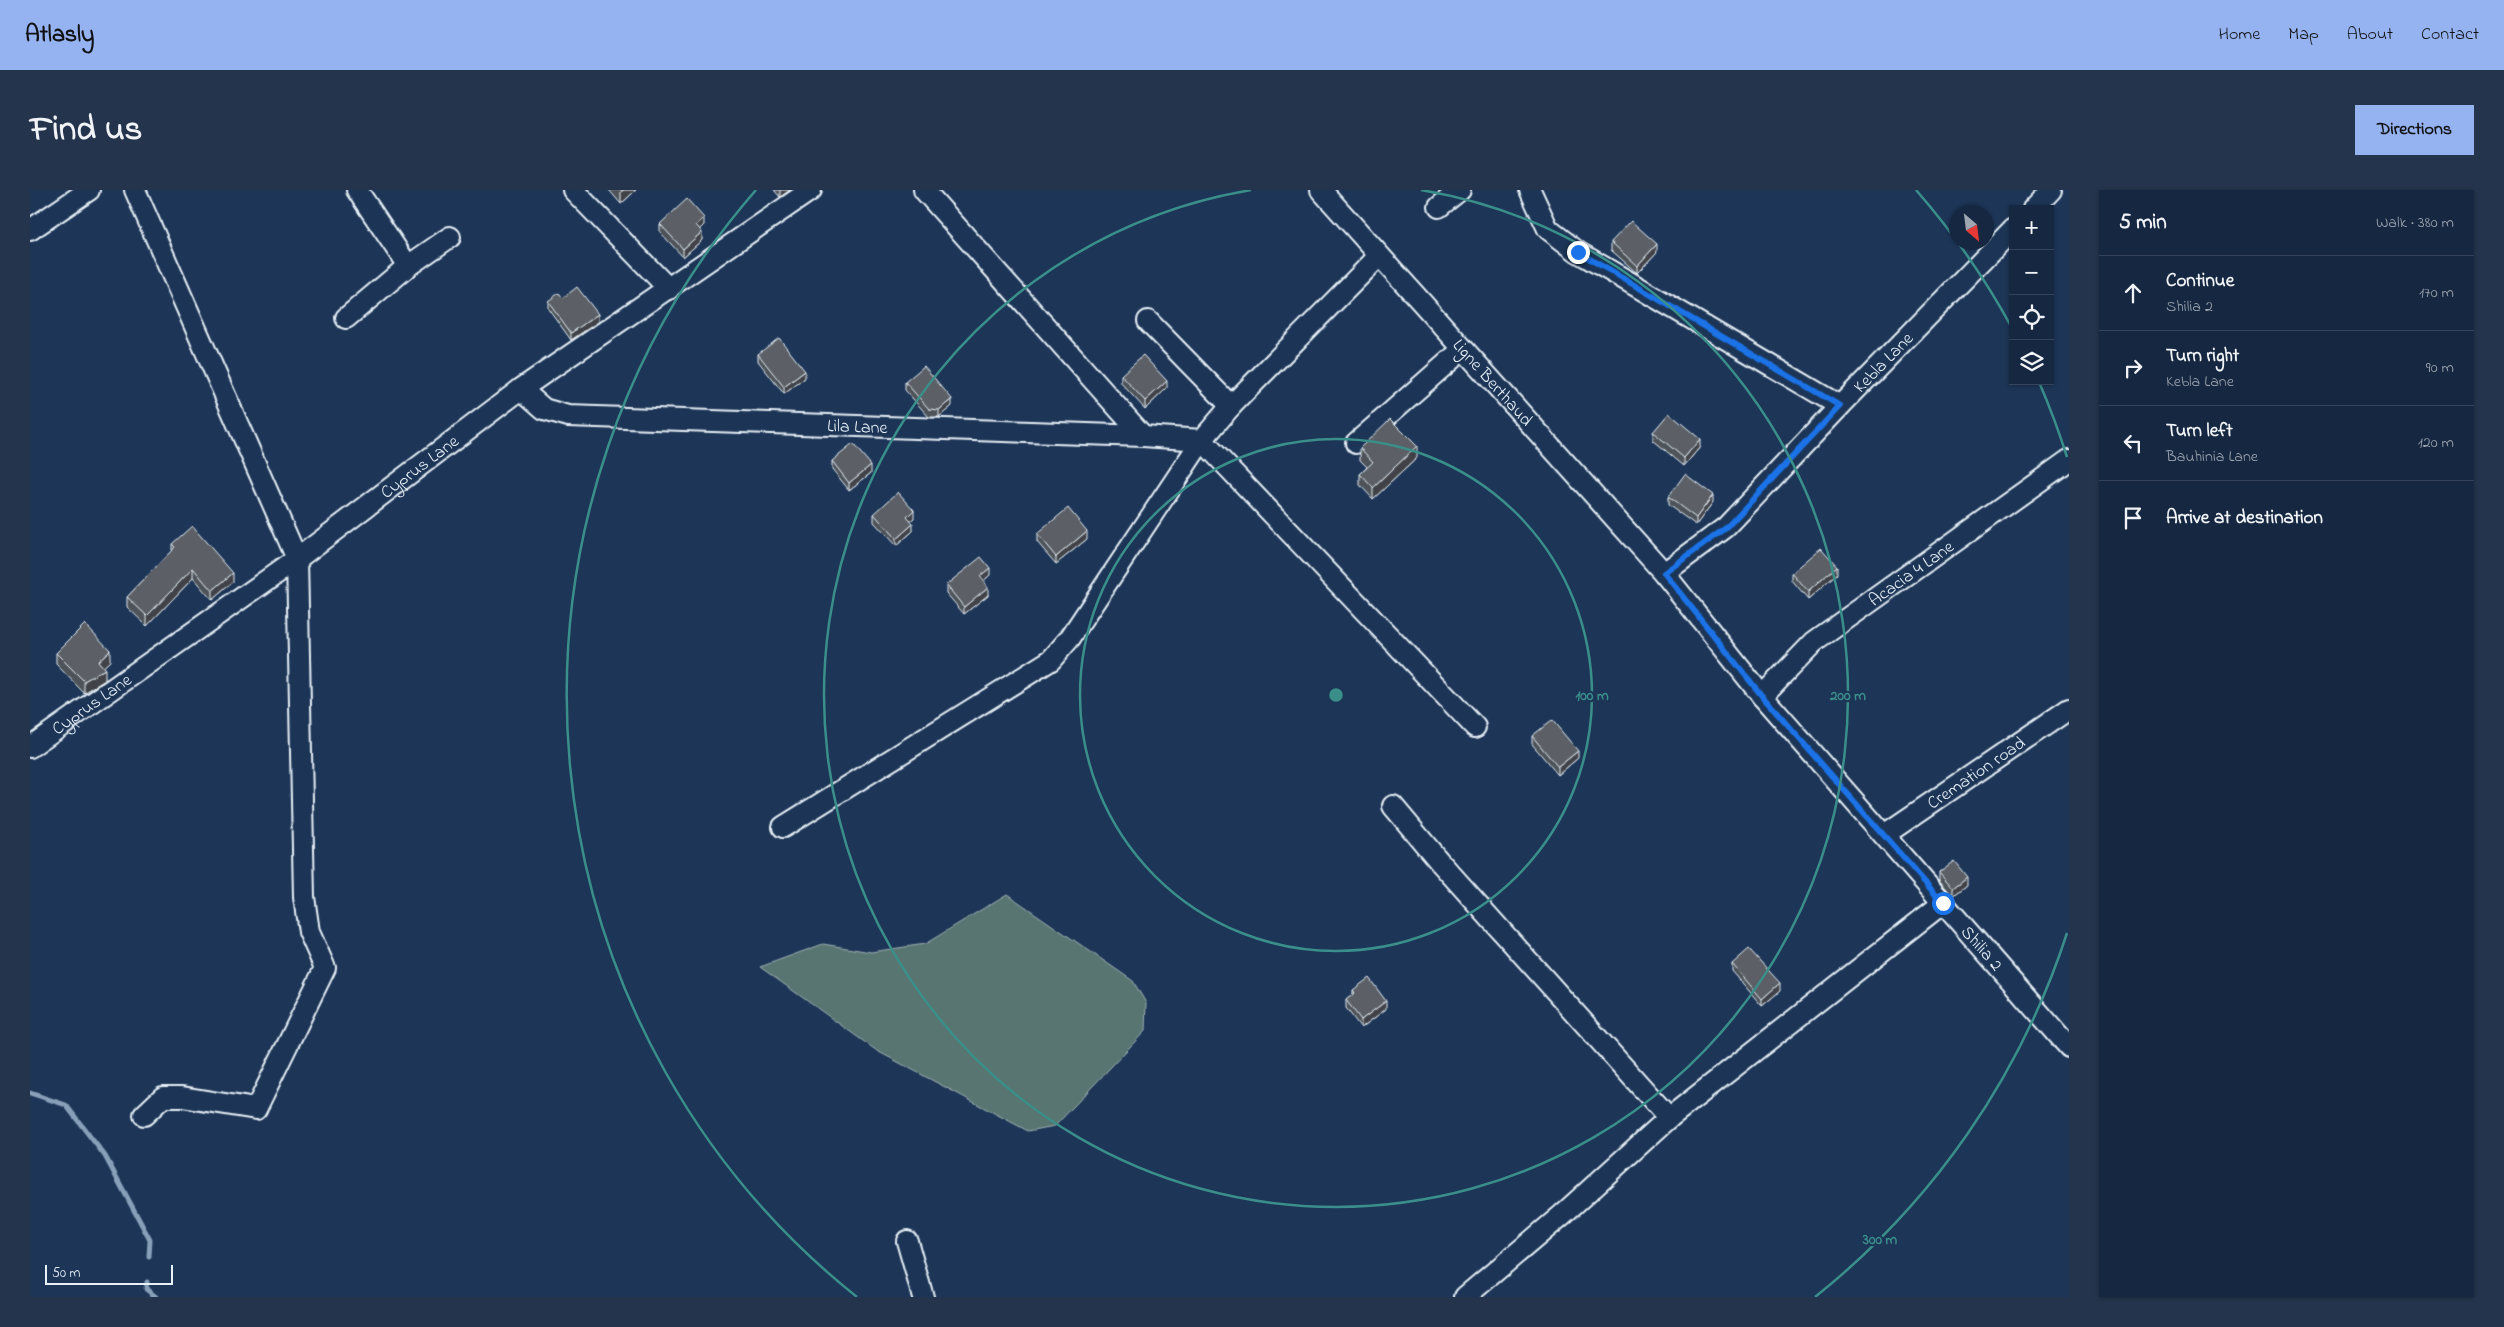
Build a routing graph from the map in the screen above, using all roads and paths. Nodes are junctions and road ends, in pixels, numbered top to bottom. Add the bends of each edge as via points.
1 (89, 190) edge
2 (135, 190) edge
3 (357, 190) edge
4 (573, 190) edge
5 (811, 190) edge
6 (924, 190) edge
7 (1321, 190) edge
8 (1460, 190) edge
9 (1530, 190) edge
10 (2051, 190) edge
11 (2037, 205) edge
12 (1438, 207) dead end
13 (30, 230) edge
14 (2009, 233) edge
15 (450, 237) dead end
16 (1379, 256) junction
17 (408, 266) junction
18 (669, 289) junction
19 (346, 318) dead end
20 (1148, 321) dead end
21 (1463, 349) junction
22 (520, 389) junction
23 (1231, 406) junction
24 (1840, 406) junction
25 (1143, 436) junction
26 (1202, 440) junction
27 (1356, 443) dead end
28 (2069, 460) edge
29 (297, 559) junction
30 (1664, 573) junction
31 (1762, 696) junction
32 (2069, 710) edge
33 (1475, 727) dead end
34 (30, 747) edge
35 (1393, 806) dead end
36 (783, 827) dead end
37 (1884, 836) junction
38 (1943, 903) junction
39 (2069, 1046) edge
40 (144, 1116) dead end
41 (1669, 1118) junction
42 (907, 1241) dead end
43 (922, 1297) edge
44 (1465, 1297) edge

1 - 13 street
2 - 29 street
3 - 17 street
4 - 18 street
5 - 18 street, Cyprus Lane
6 - 25 street
7 - 16 street, Ligne Berthaud
8 - 12 street
9 - 24 street via 1548,229 1578,252
10 - 11 street
14 - 24 street, Kebla Lane
15 - 17 street
16 - 21 street, Ligne Berthaud
16 - 23 street
17 - 19 street
18 - 22 street, Cyprus Lane
20 - 23 street
21 - 27 street
21 - 30 street, Ligne Berthaud
22 - 25 street, Lila Lane via 544,409 568,416
22 - 29 street, Cyprus Lane
23 - 26 street
24 - 30 street, Kebla Lane via 1726,528
25 - 26 street, Lila Lane
26 - 33 street
26 - 36 street via 1052,660
28 - 31 street, Acacia 4 Lane via 1814,642
29 - 34 street, Cyprus Lane
29 - 40 street via 304,896 309,932 326,968 256,1109 182,1096 163,1097
30 - 31 street, Shilia 2
31 - 37 street, Shilia 2
32 - 37 street, Cremation road
35 - 41 street
37 - 38 street, Shilia 2
38 - 39 street, Shilia 2
38 - 41 street
41 - 44 street
42 - 43 street

